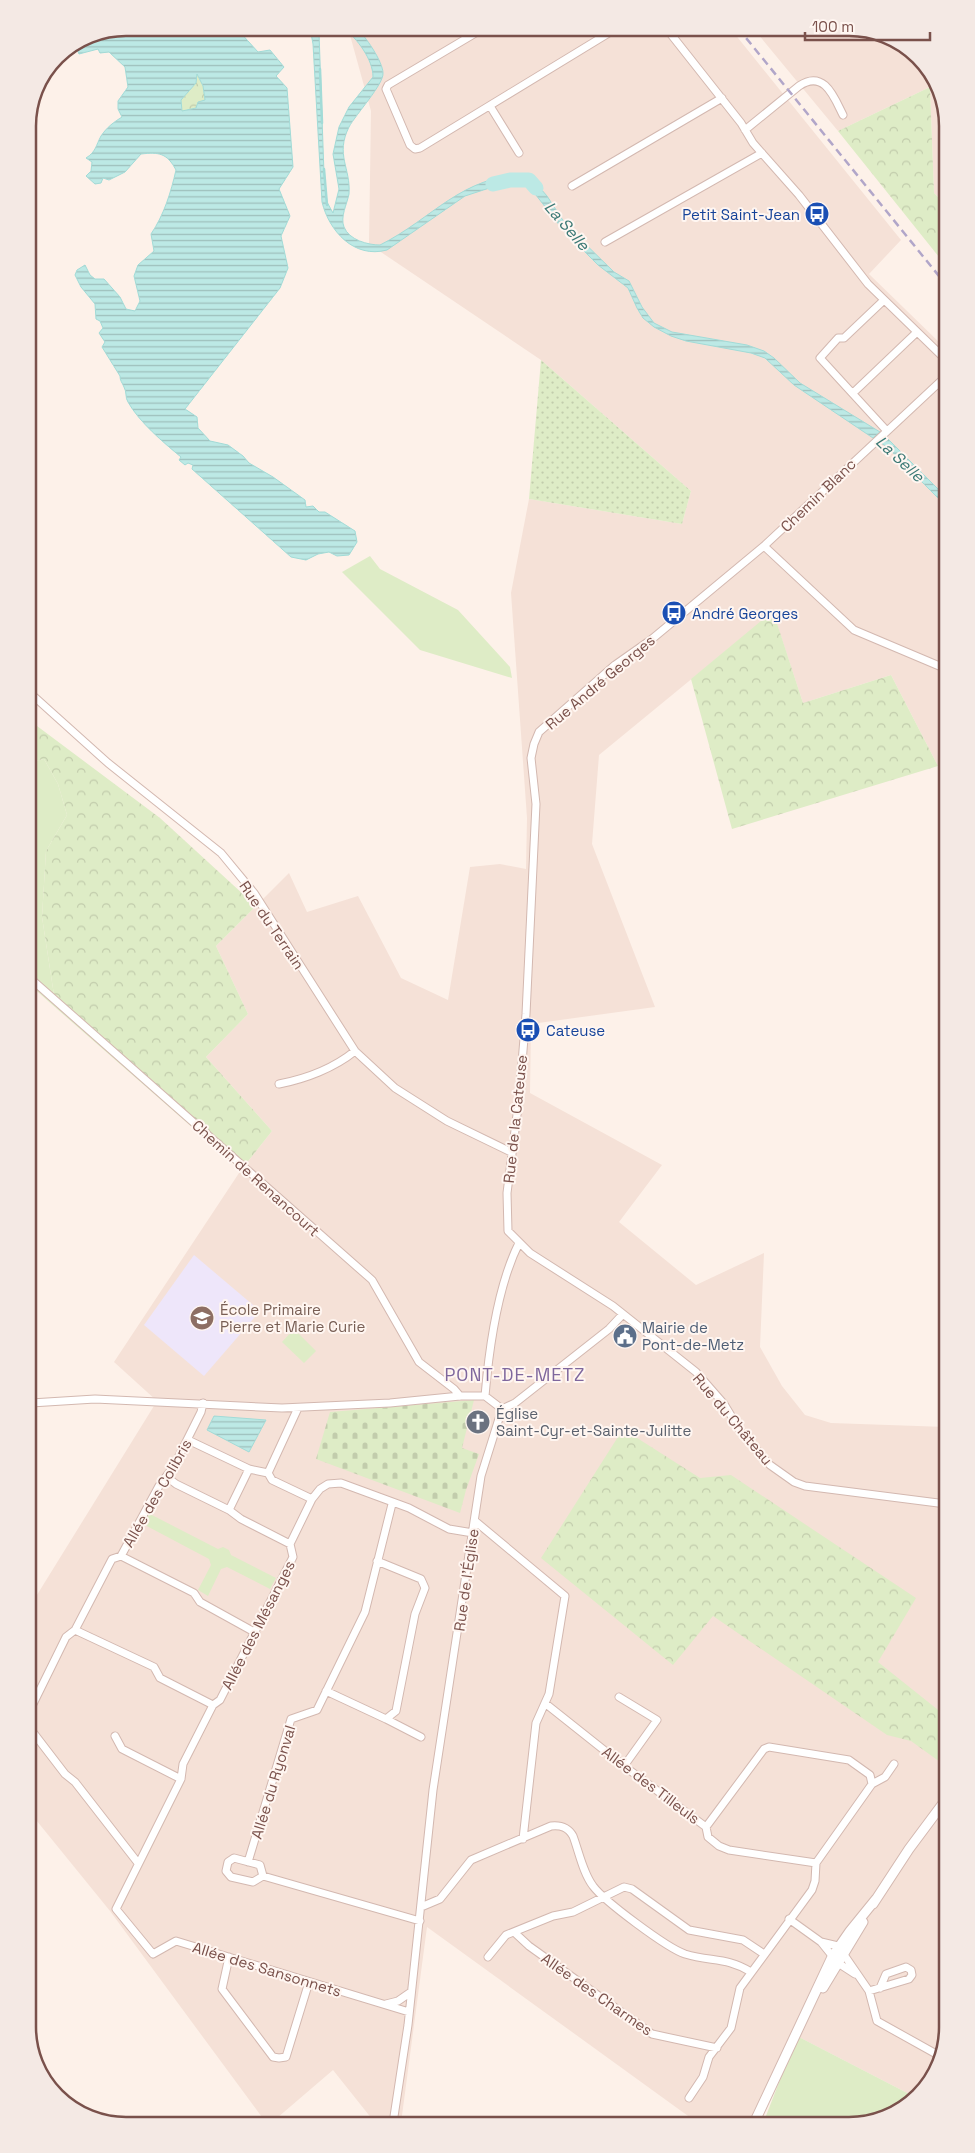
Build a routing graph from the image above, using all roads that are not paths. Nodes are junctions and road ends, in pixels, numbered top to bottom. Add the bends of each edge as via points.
1 (471, 36) edge
2 (604, 36) edge
3 (672, 36) edge
4 (722, 98) junction
5 (490, 106) junction
6 (843, 114) dead end
7 (745, 130) junction
8 (519, 152) dead end
9 (762, 153) junction
10 (572, 186) dead end
11 (605, 242) dead end
12 (884, 300) junction
13 (917, 332) junction
14 (939, 353) edge
15 (939, 382) edge
16 (853, 393) junction
17 (884, 432) junction
18 (764, 546) junction
19 (939, 666) edge
20 (36, 698) edge
21 (534, 744) joint
22 (36, 983) edge
23 (355, 1051) junction
24 (279, 1084) dead end
25 (511, 1152) junction
26 (519, 1243) junction
27 (623, 1314) junction
28 (460, 1396) junction
29 (485, 1396) junction
30 (36, 1402) edge
31 (202, 1403) junction
32 (298, 1408) junction
33 (502, 1409) junction
34 (188, 1440) junction
35 (249, 1469) junction
36 (268, 1473) junction
37 (167, 1477) junction
38 (312, 1499) junction
39 (939, 1503) edge
40 (392, 1504) junction
41 (229, 1510) junction
42 (475, 1521) junction
43 (473, 1533) junction
44 (290, 1544) junction
45 (121, 1556) junction
46 (377, 1561) junction
47 (75, 1630) junction
48 (256, 1633) junction
49 (326, 1691) junction
50 (619, 1697) dead end
51 (36, 1698) edge
52 (546, 1704) junction
53 (213, 1705) junction
54 (386, 1719) junction
55 (36, 1735) edge
56 (115, 1736) dead end
57 (421, 1737) dead end
58 (894, 1764) dead end
59 (624, 1766) junction
60 (181, 1779) junction
61 (872, 1784) junction
62 (939, 1809) edge
63 (706, 1827) junction
64 (523, 1839) junction
65 (248, 1862) junction
66 (138, 1863) junction
67 (816, 1863) junction
68 (263, 1876) junction
69 (604, 1897) junction
70 (421, 1907) junction
71 (789, 1920) junction
72 (420, 1921) junction
73 (134, 1931) joint
74 (514, 1932) junction
75 (821, 1942) junction
76 (842, 1949) junction
77 (764, 1954) junction
78 (229, 1957) junction
79 (488, 1957) dead end
80 (835, 1960) junction
81 (751, 1972) junction
82 (856, 1975) junction
83 (309, 1982) junction
84 (880, 1988) dead end
85 (411, 1992) junction
86 (869, 1992) junction
87 (383, 2005) junction
88 (409, 2012) junction
89 (717, 2048) junction
90 (935, 2053) edge
91 (689, 2098) dead end
92 (393, 2117) edge
93 (757, 2117) edge

1 - 5 street via 386,89 410,145 415,149
2 - 5 street
3 - 4 street
4 - 7 street
4 - 10 street
5 - 8 street
6 - 7 street via 827,86 808,82
7 - 9 street
9 - 11 street
9 - 12 street
12 - 13 street
12 - 16 street via 820,356
13 - 14 street
13 - 16 street
15 - 17 street, Chemin Blanc
16 - 17 street
17 - 18 street, Chemin Blanc
18 - 19 street via 854,630
18 - 21 street, Rue André Georges via 562,710 539,732
20 - 23 street, Rue du Terrain via 108,763 221,853 254,893
21 - 25 street, Rue de la Cateuse via 531,771 536,804 526,1014
22 - 28 street, Chemin de Renancourt via 372,1280 419,1362
23 - 24 street via 320,1071
23 - 25 street, Rue du Terrain via 402,1093 447,1121
25 - 26 street, Rue de la Cateuse via 506,1223 508,1231
26 - 27 street, Rue du Château
26 - 29 street via 508,1267
27 - 33 street via 594,1340
27 - 39 street, Rue du Château via 696,1372 760,1454 775,1470 794,1482
28 - 29 street
28 - 32 street via 390,1404
29 - 33 street
30 - 31 street via 96,1399
31 - 32 street
31 - 34 street, Allée des Colibris
32 - 36 street
33 - 42 street, Rue de l'Église via 481,1476
34 - 35 street
34 - 37 street, Allée des Colibris
35 - 36 street
35 - 41 street
36 - 38 street via 272,1480
37 - 41 street
37 - 45 street, Allée des Colibris
38 - 40 street, Allée des Mésanges via 328,1484 341,1483
38 - 44 street, Allée des Mésanges
40 - 43 street, Allée des Mésanges via 410,1508 450,1529
40 - 46 street
41 - 44 street
42 - 43 street, Rue de l'Église
42 - 52 street via 565,1596
43 - 70 street, Rue de l'Église via 433,1790
44 - 48 street, Allée des Mésanges via 293,1557
45 - 47 street, Allée des Colibris via 112,1559
45 - 48 street via 194,1593 200,1602
46 - 49 street via 365,1612
46 - 54 street via 421,1579 425,1588 415,1614 396,1711
47 - 51 street, Allée des Colibris via 66,1637
47 - 53 street via 154,1667 160,1678
48 - 53 street, Allée des Mésanges via 220,1700
49 - 54 street
49 - 65 street, Allée du Ryonval via 317,1710 291,1719
50 - 59 street via 657,1720
52 - 59 street, Allée des Tilleuls
52 - 64 street via 536,1723
53 - 60 street, Allée des Mésanges via 183,1764
54 - 57 street
55 - 66 street
56 - 60 street via 122,1749
58 - 61 street via 885,1778
59 - 63 street, Allée des Tilleuls
60 - 66 street, Allée des Mésanges
61 - 63 street via 870,1775 849,1760 769,1747 764,1749
61 - 67 street
62 - 76 street
63 - 67 street, Allée des Tilleuls via 708,1837 724,1849
64 - 69 street via 551,1826 568,1829 590,1881
64 - 70 street via 471,1860 440,1899
65 - 68 street via 260,1865
65 - 68 street via 234,1858 228,1862 226,1871 231,1877 253,1882
66 - 73 street, Allée des Mésanges via 116,1909
67 - 71 street via 814,1886
68 - 72 street
69 - 74 street via 573,1912
69 - 77 street via 627,1888 688,1930 739,1939
69 - 81 street via 678,1951 729,1961
70 - 72 street, Rue de l'Église
71 - 75 street
71 - 77 street
72 - 85 street, Rue de l'Église
73 - 78 street, Allée des Sansonnets via 153,1954 176,1941
74 - 79 street via 502,1938
74 - 89 street, Allée des Charmes via 652,2034
75 - 76 street
75 - 80 street
76 - 80 street
76 - 82 street
77 - 81 street
78 - 83 street, Allée des Sansonnets
78 - 83 street via 222,1989 273,2057 286,2056
80 - 82 street
80 - 93 street
81 - 89 street via 738,1994 731,2028
82 - 86 street
83 - 87 street, Allée des Sansonnets
84 - 86 street
85 - 87 street via 398,2001
85 - 88 street, Rue de l'Église
86 - 90 street via 877,2021
87 - 88 street, Allée des Sansonnets
88 - 92 street, Rue de l'Église
89 - 91 street

